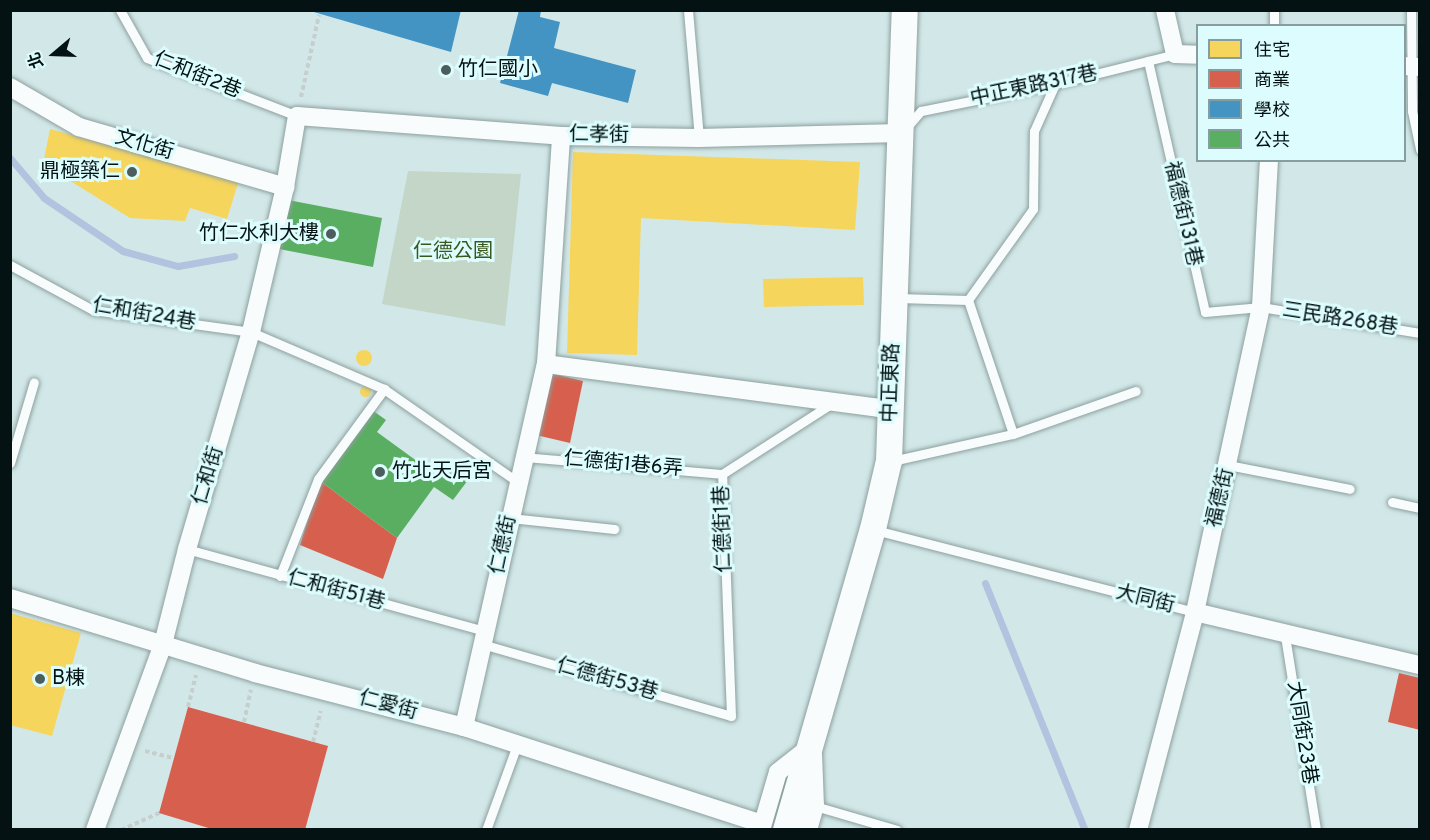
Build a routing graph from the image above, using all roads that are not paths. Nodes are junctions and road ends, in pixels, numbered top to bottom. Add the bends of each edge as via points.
1 (120, 10) edge
2 (688, 10) edge
3 (905, 10) edge
4 (1165, 10) edge
5 (1411, 10) edge
6 (1175, 54) junction
7 (1196, 55) edge
8 (1148, 61) junction
9 (1412, 66) edge
10 (1055, 84) junction
11 (10, 87) edge
12 (297, 116) junction
13 (901, 133) junction
14 (561, 136) junction
15 (699, 138) junction
16 (1419, 150) edge
17 (1269, 162) edge
18 (285, 187) junction
19 (10, 265) edge
20 (895, 297) junction
21 (968, 300) junction
22 (1261, 307) junction
23 (251, 332) junction
24 (1419, 333) edge
25 (546, 364) junction
26 (34, 382) dead end
27 (384, 388) junction
28 (1136, 391) dead end
29 (834, 402) junction
30 (890, 409) junction
31 (1013, 434) junction
32 (524, 457) junction
33 (889, 461) junction
34 (10, 463) edge
35 (1228, 465) junction
36 (722, 474) junction
37 (518, 482) junction
38 (1350, 489) dead end
39 (1392, 502) dead end
40 (1419, 508) edge
41 (510, 518) junction
42 (614, 529) dead end
43 (873, 529) junction
44 (187, 549) junction
45 (280, 576) junction
46 (10, 598) edge
47 (1195, 612) junction
48 (1286, 636) junction
49 (484, 638) junction
50 (163, 644) junction
51 (1419, 665) edge
52 (731, 716) joint
53 (464, 727) junction
54 (812, 744) junction
55 (518, 745) junction
56 (816, 806) junction
57 (770, 828) edge
58 (95, 830) edge
59 (486, 830) edge
60 (808, 830) edge
61 (897, 830) edge
62 (1138, 830) edge
63 (1316, 830) edge

1 - 12 lane, 仁和街2巷 via 147,58
2 - 15 lane
3 - 13 main road, 中正東路
4 - 6 street
5 - 9 lane
6 - 7 street
6 - 8 lane, 中正東路317巷
8 - 10 lane, 中正東路317巷
8 - 22 lane, 福德街131巷 via 1204,312
9 - 16 lane via 1412,111
10 - 13 lane, 中正東路317巷 via 921,111
10 - 21 lane via 1035,131 1033,209
11 - 18 street, 文化街 via 79,127
12 - 14 street, 仁孝街
12 - 18 street, 仁和街
13 - 15 street, 仁孝街
13 - 20 main road, 中正東路
14 - 15 street, 仁孝街
14 - 25 street, 仁德街
17 - 22 street, 福德街
18 - 23 street, 仁和街
19 - 23 lane, 仁和街24巷 via 93,310
20 - 21 lane
20 - 30 main road, 中正東路
21 - 31 lane
22 - 24 lane, 三民路268巷
22 - 35 street, 福德街
23 - 27 lane, 仁和街24巷
23 - 44 street, 仁和街
25 - 29 street
25 - 32 street, 仁德街
26 - 34 lane
27 - 37 lane, 仁和街24巷
27 - 45 lane via 318,479
28 - 31 lane
29 - 30 street
29 - 36 lane, 仁德街1巷
30 - 33 main road, 中正東路
31 - 33 lane
32 - 36 lane, 仁德街1巷6弄
32 - 37 street, 仁德街
33 - 43 main road, 中正東路
35 - 38 lane
35 - 47 street, 福德街
36 - 52 lane, 仁德街1巷
37 - 41 street, 仁德街
39 - 40 lane
41 - 42 lane
41 - 49 street, 仁德街
43 - 47 lane, 大同街
43 - 54 main road, 中正東路
44 - 45 lane, 仁和街51巷
44 - 50 street, 仁和街
45 - 49 lane, 仁和街51巷
46 - 50 street, 仁愛街
47 - 48 street, 大同街
47 - 62 street, 福德街
48 - 51 street, 大同街
48 - 63 lane, 大同街23巷
49 - 52 lane, 仁德街53巷
49 - 53 street, 仁德街
50 - 53 street, 仁愛街 via 255,673
50 - 58 street, 仁和街
53 - 55 street, 仁愛街
54 - 56 street, 中正東路
54 - 57 main road
55 - 57 street, 仁愛街
55 - 59 lane
56 - 60 street, 中正東路
56 - 61 lane

